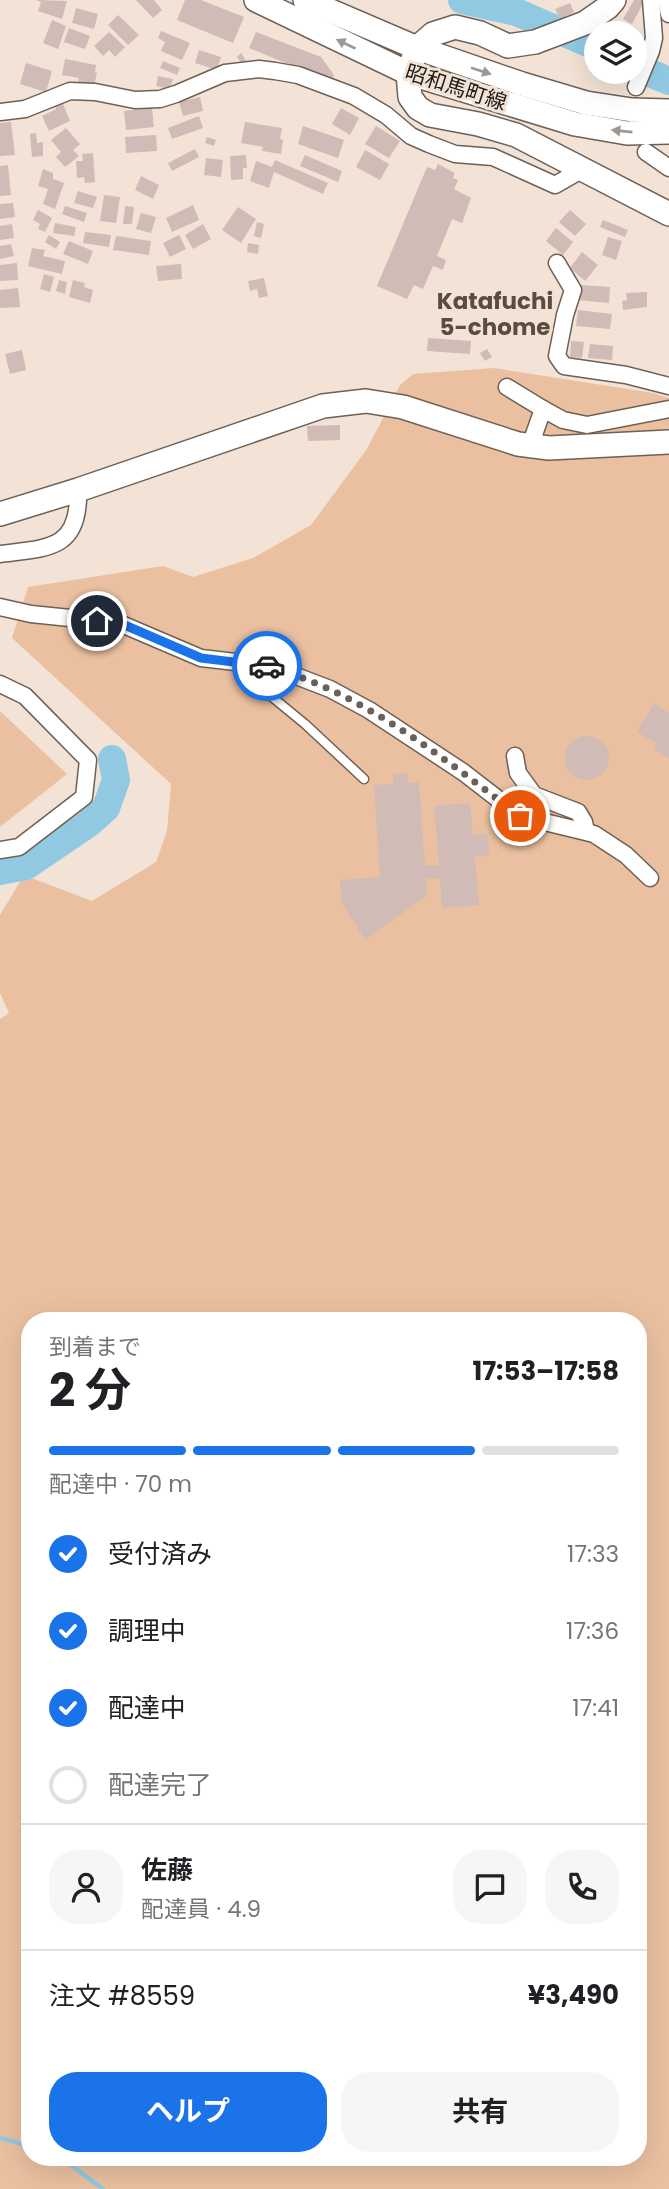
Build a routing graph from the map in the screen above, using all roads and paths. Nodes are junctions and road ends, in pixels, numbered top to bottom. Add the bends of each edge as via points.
1 (256, 0) edge
2 (305, 0) edge
3 (614, 0) edge
4 (651, 0) edge
5 (666, 0) edge
6 (669, 14) edge
7 (417, 48) junction
8 (408, 73) junction
9 (636, 88) dead end
10 (669, 111) edge
11 (0, 112) edge
12 (669, 132) edge
13 (646, 152) dead end
14 (669, 168) edge
15 (583, 169) junction
16 (669, 214) edge
17 (557, 263) dead end
18 (669, 386) edge
19 (507, 387) dead end
20 (543, 409) junction
21 (669, 409) edge
22 (669, 442) edge
23 (530, 446) junction
24 (78, 490) junction
25 (0, 514) edge
26 (0, 554) edge
27 (0, 607) edge
28 (227, 660) junction
29 (0, 684) edge
30 (515, 756) dead end
31 (364, 779) dead end
32 (586, 831) junction
33 (0, 850) edge
34 (650, 878) dead end

8 -> 1 street, 昭和馬町線
2 - 7 street, 昭和馬町線
3 - 7 street via 585,23 535,42 508,46 455,27 433,34
4 - 9 street via 654,38
5 - 6 street
7 - 8 street
7 -> 10 street, 昭和馬町線 via 586,103
12 -> 8 street, 昭和馬町線 via 627,133 575,124
8 - 15 street via 410,97 430,115 516,135
11 - 15 street via 70,91 160,99 225,73 259,69 298,75 354,96 429,144 455,154 492,157 555,185
13 - 14 street
15 - 16 street
17 - 18 street via 573,290 557,356 564,366
19 - 20 street
20 - 21 street via 563,420 587,425
20 - 23 street
22 - 23 street
23 - 24 street via 402,407 366,401 323,406
24 - 25 street
24 - 26 street via 75,521 58,544
27 - 28 street via 120,623 201,658
28 - 31 lane
28 - 32 street via 271,666 330,689 463,772 520,816
29 - 33 street via 25,696 88,760 84,797 19,847
30 - 32 street via 518,773 534,795 578,812
32 - 34 street via 626,855

